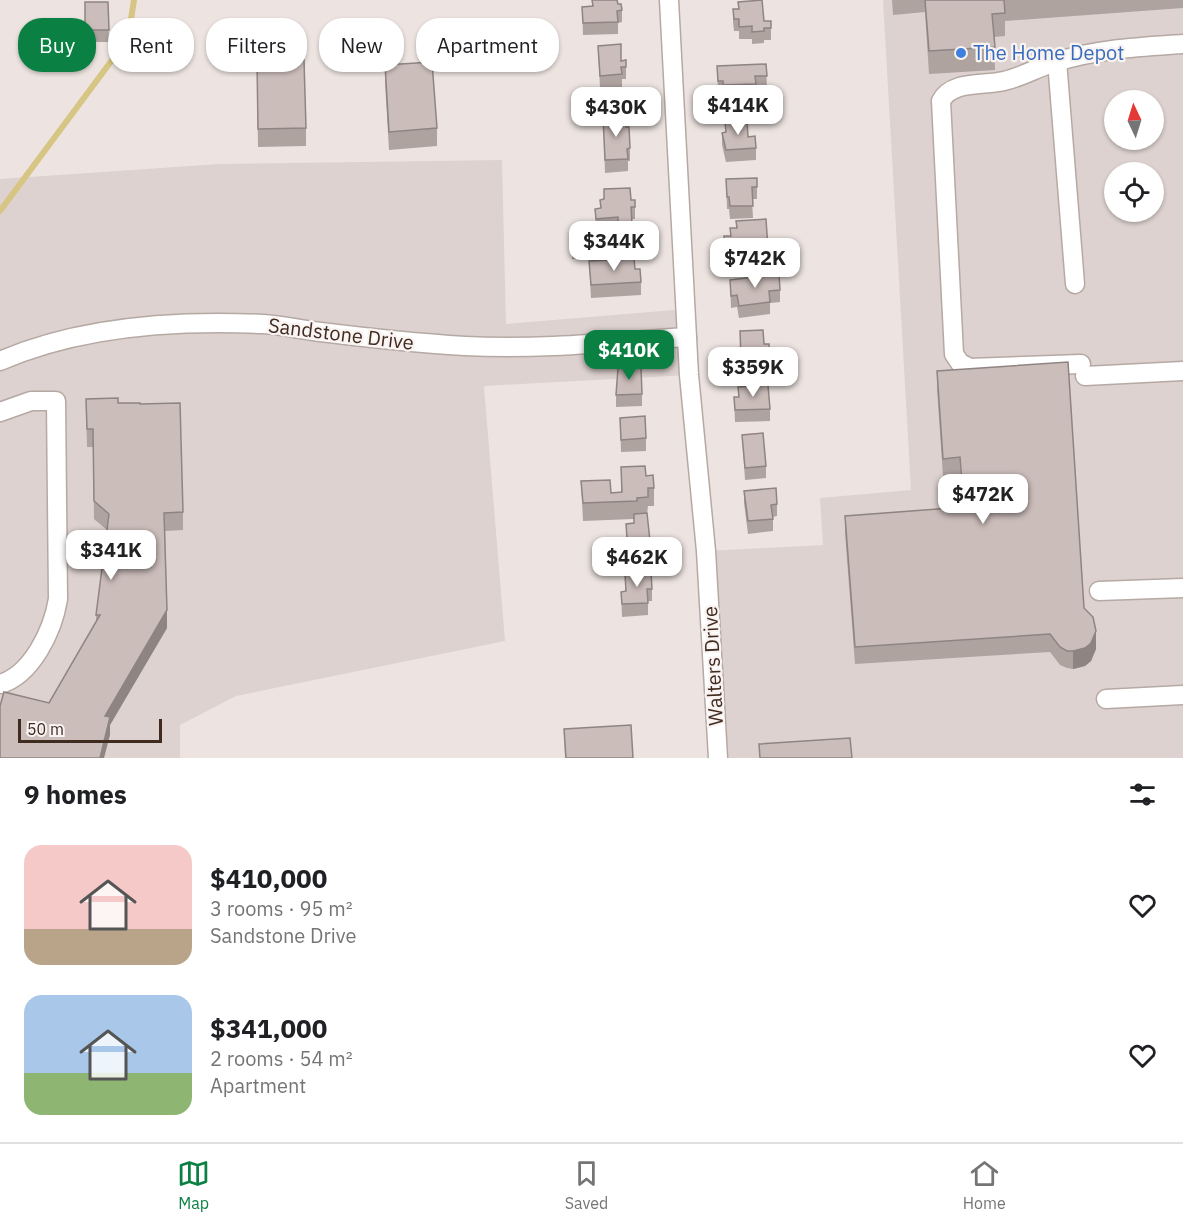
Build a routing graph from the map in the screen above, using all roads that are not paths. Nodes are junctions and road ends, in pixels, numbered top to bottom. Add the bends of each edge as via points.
1 (669, 0) edge
2 (1183, 44) edge
3 (1058, 61) junction
4 (1075, 284) dead end
5 (687, 337) junction
6 (0, 361) edge
7 (1183, 372) edge
8 (0, 412) edge
9 (1183, 588) edge
10 (1099, 591) dead end
11 (0, 684) edge
12 (1183, 694) edge
13 (1106, 699) dead end
14 (718, 758) edge

1 - 5 street, Walters Drive
2 - 3 street
3 - 4 street
3 - 7 street via 1004,81 958,87 945,93 941,100 954,354 970,368
5 - 6 street, Sandstone Drive via 520,348 411,342 265,324 210,323 94,334 26,350
5 - 14 street, Walters Drive via 708,573
8 - 11 street via 31,402 56,401 58,599 53,625 26,669 12,681
9 - 10 street
12 - 13 street

